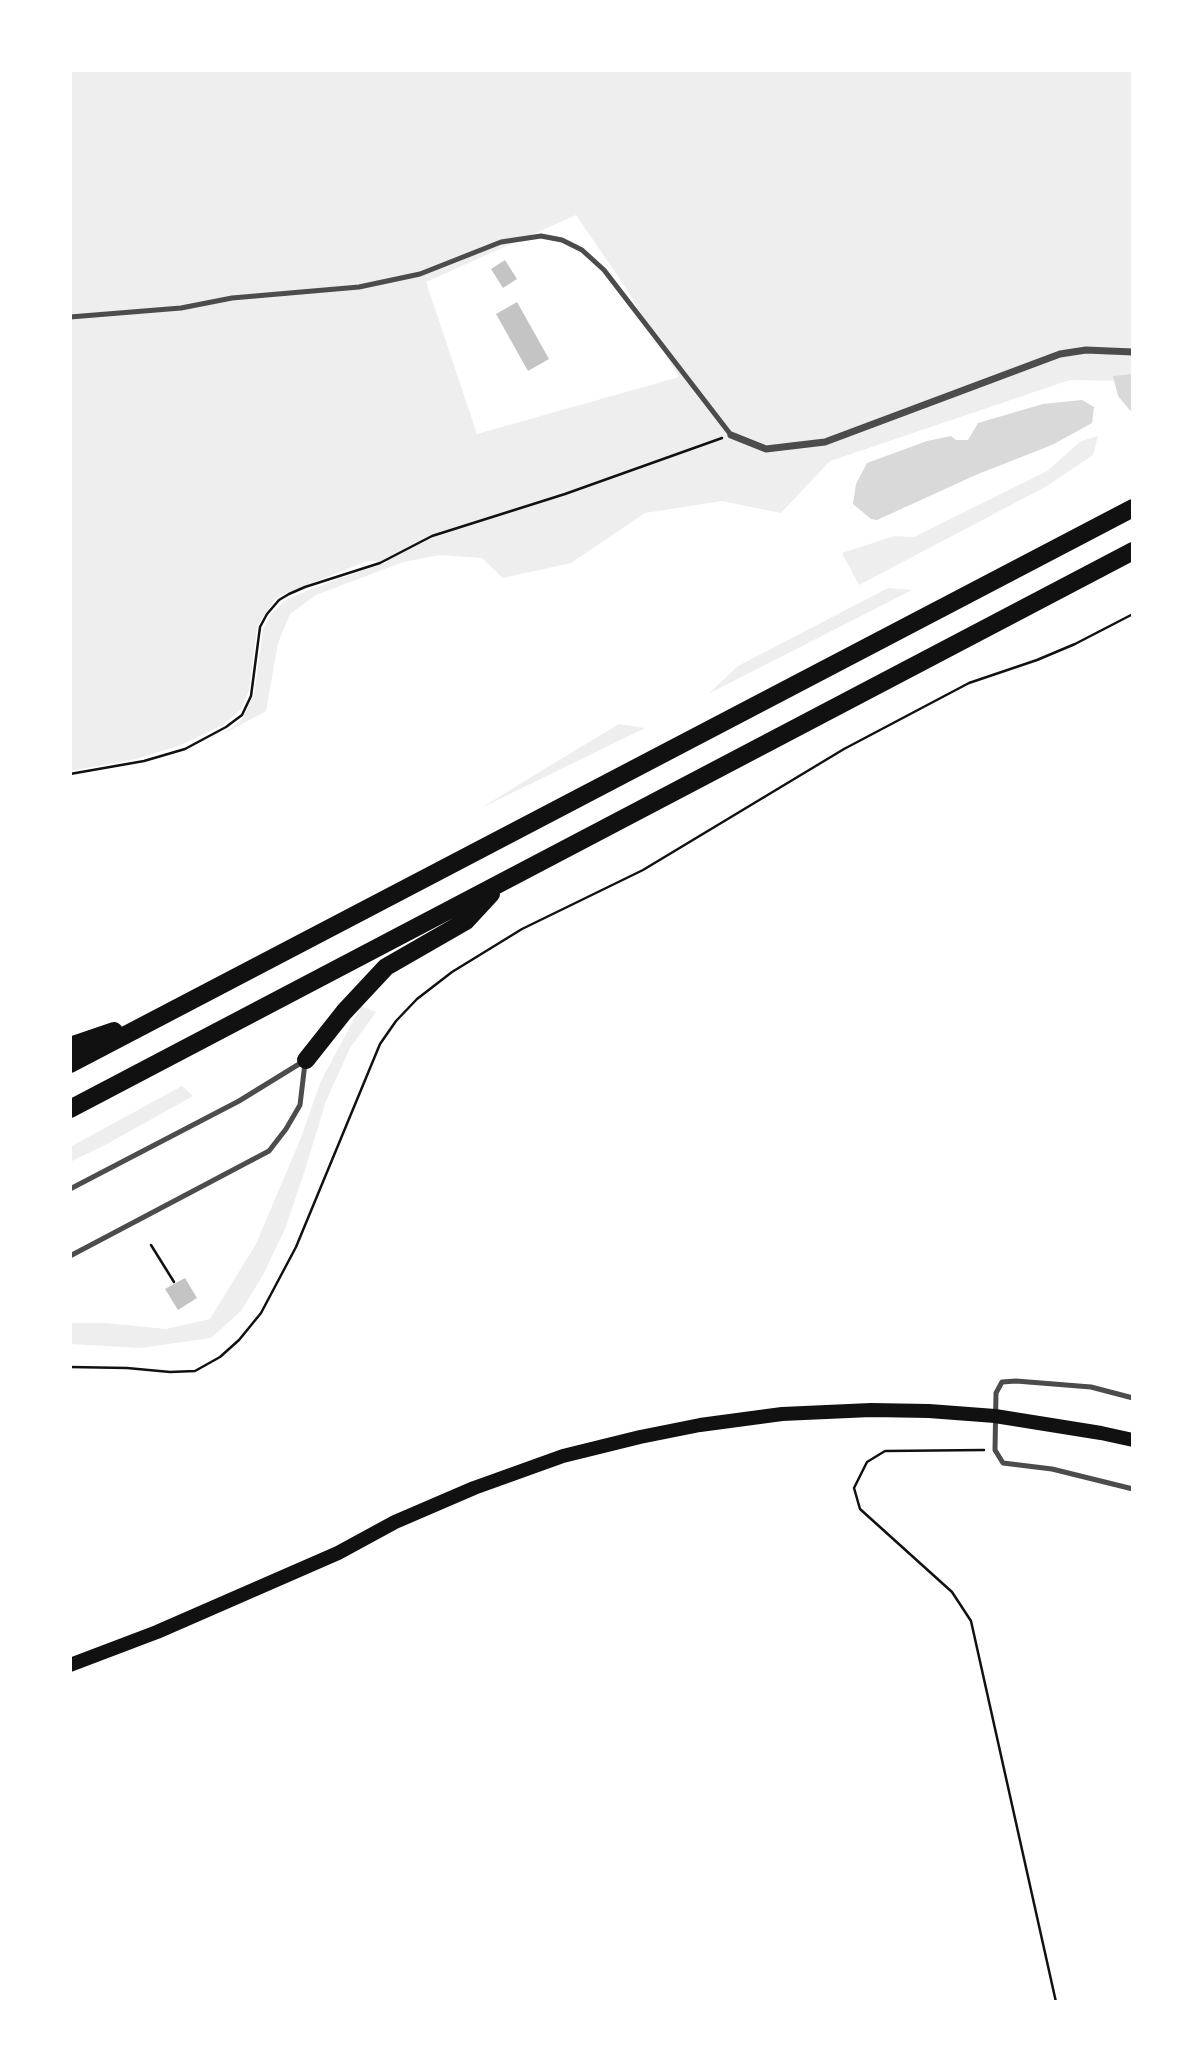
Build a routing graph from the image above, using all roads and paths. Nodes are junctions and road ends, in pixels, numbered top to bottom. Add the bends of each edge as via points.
1 (70, 317) edge
2 (1133, 352) edge
3 (731, 435) junction
4 (1133, 508) edge
5 (1133, 551) edge
6 (1133, 614) edge
7 (70, 774) edge
8 (501, 884) junction
9 (164, 1015) junction
10 (70, 1046) edge
11 (306, 1060) junction
12 (70, 1064) edge
13 (70, 1109) edge
14 (70, 1189) edge
15 (150, 1245) dead end
16 (70, 1256) edge
17 (174, 1282) dead end
18 (70, 1367) edge
19 (1133, 1398) edge
20 (996, 1416) junction
21 (1133, 1440) edge
22 (995, 1450) junction
23 (1133, 1489) edge
24 (70, 1665) edge
25 (1056, 2002) edge

1 - 3 lane via 359,287 420,274 501,242 541,236 582,250 604,270
2 - 3 street via 1060,354 825,442 766,449
3 - 7 path via 432,536 380,563 289,594 279,600 260,627 251,695 242,715 185,749
4 - 9 highway
5 - 8 highway
6 - 18 path via 1037,660 969,683 844,749 643,870 522,929 452,972 417,999 380,1044 296,1247 261,1313 239,1340 195,1371
8 - 11 highway via 466,921 386,967
8 - 13 highway
9 - 10 highway
9 - 12 highway
11 - 14 lane via 239,1101
11 - 16 lane via 300,1105 269,1151
15 - 17 path
19 - 20 lane via 1091,1387 1002,1382 996,1393
20 - 21 main road
20 - 22 lane
20 - 24 main road via 871,1410 782,1414 700,1425 564,1457 463,1493 338,1553
22 - 23 lane via 1003,1463 1052,1469
22 - 25 path via 885,1451 867,1462 854,1488 860,1509 952,1592 971,1621

